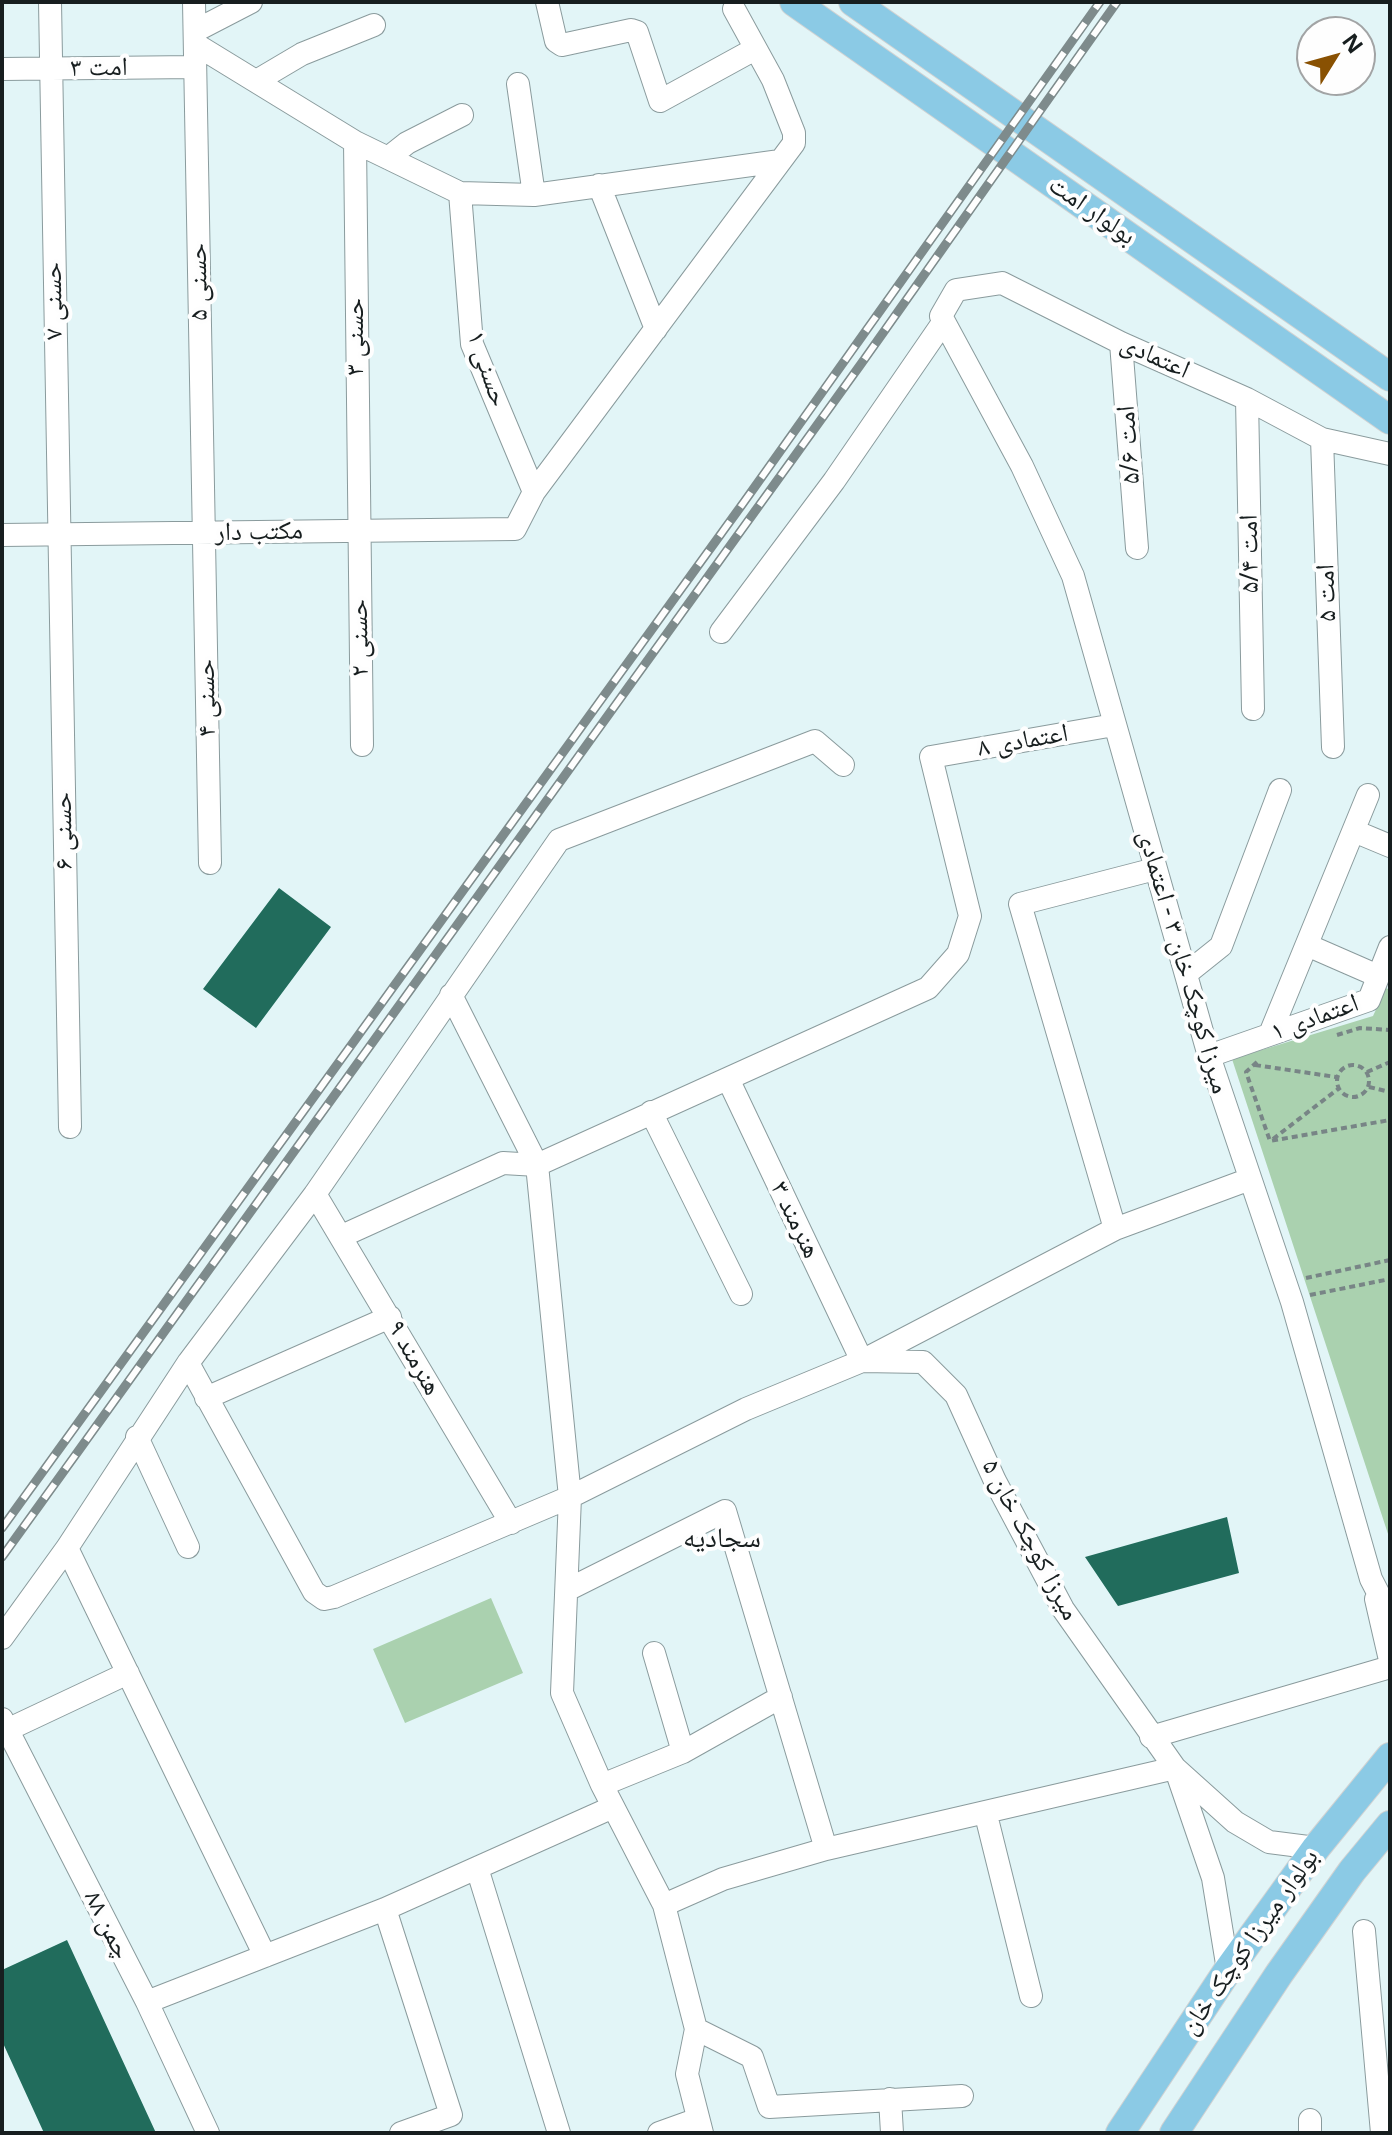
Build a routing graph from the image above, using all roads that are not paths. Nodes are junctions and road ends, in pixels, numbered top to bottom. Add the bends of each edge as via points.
1 (50, 2) edge
2 (194, 2) edge
3 (251, 2) edge
4 (547, 2) edge
5 (794, 2) edge
6 (853, 2) edge
7 (734, 9) dead end
8 (374, 25) dead end
9 (195, 47) junction
10 (755, 49) junction
11 (51, 68) junction
12 (2, 69) edge
13 (258, 80) junction
14 (518, 84) dead end
15 (462, 115) dead end
16 (355, 142) junction
17 (388, 158) junction
18 (780, 161) junction
19 (599, 185) junction
20 (460, 193) junction
21 (534, 195) junction
22 (942, 324) junction
23 (656, 329) junction
24 (1121, 343) junction
25 (1390, 377) edge
26 (1247, 399) junction
27 (1390, 420) edge
28 (1322, 439) junction
29 (1390, 454) edge
30 (534, 492) junction
31 (357, 531) junction
32 (204, 533) junction
33 (57, 534) junction
34 (2, 535) edge
35 (1137, 548) dead end
36 (721, 632) dead end
37 (1253, 709) dead end
38 (1114, 725) junction
39 (362, 745) dead end
40 (1333, 747) dead end
41 (843, 765) dead end
42 (1280, 790) dead end
43 (1368, 795) dead end
44 (1354, 831) junction
45 (1390, 846) edge
46 (210, 863) dead end
47 (1155, 869) junction
48 (1307, 945) junction
49 (1390, 947) edge
50 (1186, 974) junction
51 (1378, 976) junction
52 (451, 995) junction
53 (1270, 1034) junction
54 (1209, 1056) junction
55 (728, 1079) junction
56 (651, 1112) junction
57 (70, 1127) dead end
58 (537, 1165) junction
59 (1250, 1179) junction
60 (315, 1194) junction
61 (1115, 1229) junction
62 (342, 1236) junction
63 (741, 1294) dead end
64 (390, 1317) junction
65 (862, 1361) junction
66 (188, 1363) junction
67 (206, 1398) junction
68 (137, 1437) junction
69 (570, 1497) junction
70 (511, 1523) junction
71 (188, 1547) dead end
72 (67, 1548) junction
73 (1371, 1579) junction
74 (567, 1590) junction
75 (1390, 1616) edge
76 (2, 1638) edge
77 (654, 1653) dead end
78 (1390, 1660) edge
79 (1390, 1667) edge
80 (128, 1673) junction
81 (781, 1697) junction
82 (5, 1725) edge
83 (1151, 1737) junction
84 (683, 1752) junction
85 (1390, 1757) edge
86 (1175, 1768) junction
87 (602, 1785) junction
88 (613, 1807) junction
89 (986, 1815) junction
90 (1390, 1825) edge
91 (1316, 1848) junction
92 (826, 1849) junction
93 (477, 1868) junction
94 (664, 1905) junction
95 (385, 1909) junction
96 (1364, 1931) dead end
97 (265, 1956) junction
98 (1228, 1970) junction
99 (1031, 1996) dead end
100 (147, 2002) junction
101 (696, 2029) junction
102 (1384, 2064) edge
103 (1149, 2087) junction
104 (962, 2096) dead end
105 (890, 2099) junction
106 (1180, 2123) edge
107 (700, 2126) edge
108 (208, 2133) edge
109 (401, 2133) edge
110 (559, 2133) edge
111 (659, 2133) edge
112 (892, 2133) edge
113 (1120, 2133) edge
114 (1382, 2133) edge

1 - 11 street, حسنی ۷
2 - 9 street, حسنی ۵
3 - 9 street, امت ۳
4 - 10 street via 556,41 562,45 637,32 660,101
5 - 27 main road, بولوار امت
6 - 25 main road, بولوار امت
7 - 10 street
8 - 13 street via 302,54
9 - 11 street, امت ۳
9 - 13 street
9 - 32 street, حسنی ۵
10 - 18 street via 794,133 794,143
11 - 12 street, امت ۳
11 - 33 street, حسنی ۷
13 - 16 street
14 - 21 street
15 - 17 street
16 - 17 street
16 - 31 street, حسنی ۳
17 - 20 street
18 - 19 street
18 - 23 street
19 - 21 street
19 - 23 street
20 - 21 street
20 - 30 street, حسنی ۱ via 472,344
22 - 24 street, اعتمادی via 956,290 1002,283
22 - 36 street
22 - 38 street, میرزا کوچک خان ۳ - اعتمادی via 1022,466 1073,576
23 - 30 street
24 - 26 street, اعتمادی
24 - 35 street, امت ۵/۶
26 - 28 street, اعتمادی
26 - 37 street, امت ۵/۴
28 - 29 street, اعتمادی
28 - 40 street, امت ۵
30 - 31 street, مکتب دار via 515,529
31 - 32 street, مکتب دار
31 - 39 street, حسنی ۲
32 - 33 street, مکتب دار
32 - 46 street, حسنی ۴
33 - 34 street, مکتب دار
33 - 57 street, حسنی ۶
38 - 47 street, میرزا کوچک خان ۳ - اعتمادی
38 - 55 street, اعتمادی ۸ via 931,757 970,916 958,954 928,988
41 - 52 street via 815,741 559,840
42 - 50 street via 1221,946
43 - 44 street
44 - 45 street
44 - 48 street
47 - 50 street, میرزا کوچک خان ۳ - اعتمادی
47 - 61 street via 1020,904
48 - 51 street
48 - 53 street
49 - 51 street, اعتمادی ۱
50 - 54 street, میرزا کوچک خان ۳ - اعتمادی
51 - 53 street, اعتمادی ۱ via 1369,1000
52 - 58 street
52 - 60 street
53 - 54 street, اعتمادی ۱
54 - 59 street, میرزا کوچک خان ۳ - اعتمادی
55 - 56 street
55 - 65 street, هنرمند ۳
56 - 58 street
56 - 63 street
58 - 62 street via 503,1163
58 - 69 street
59 - 61 street
59 - 73 street, میرزا کوچک خان ۳ - اعتمادی via 1289,1294
60 - 62 street, هنرمند ۹
60 - 66 street
61 - 65 street
62 - 64 street, هنرمند ۹
64 - 67 street
64 - 70 street, هنرمند ۹
65 - 69 street via 746,1409
65 - 83 street, میرزا کوچک خان ۵ via 923,1362 956,1395 1063,1609
66 - 67 street
66 - 68 street
67 - 70 street via 314,1592 324,1599
68 - 71 street
68 - 72 street
69 - 70 street
69 - 74 street
72 - 76 street
72 - 80 street
73 - 75 street, میرزا کوچک خان ۳ - اعتمادی
73 - 78 street
74 - 81 street via 725,1511
74 - 87 street via 562,1693
77 - 84 street
79 - 83 street
80 - 82 street
80 - 97 street
81 - 84 street
81 - 92 street
82 - 100 street, چمن ۸۸
83 - 86 street, میرزا کوچک خان ۵
84 - 87 street
85 - 91 main road, بولوار میرزا کوچک خان
86 - 89 street
86 - 91 street, میرزا کوچک خان ۵ via 1235,1822 1269,1842
86 - 98 street, میرزا کوچک خان ۵ via 1213,1878
87 - 88 street
88 - 93 street
88 - 94 street
89 - 92 street
89 - 99 street
90 - 106 main road, بولوار میرزا کوچک خان via 1279,1974
91 - 98 main road, بولوار میرزا کوچک خان
92 - 94 street via 723,1879
93 - 95 street
93 - 110 street
94 - 101 street
95 - 97 street
95 - 109 street via 451,2115
96 - 102 street
97 - 100 street
98 - 103 main road, بولوار میرزا کوچک خان
100 - 108 street, چمن ۸۸
101 - 105 street via 752,2057 769,2107
101 - 107 street via 687,2074
102 - 114 street
103 - 106 main road
103 - 113 main road, بولوار میرزا کوچک خان
104 - 105 street
105 - 112 street
107 - 111 street

